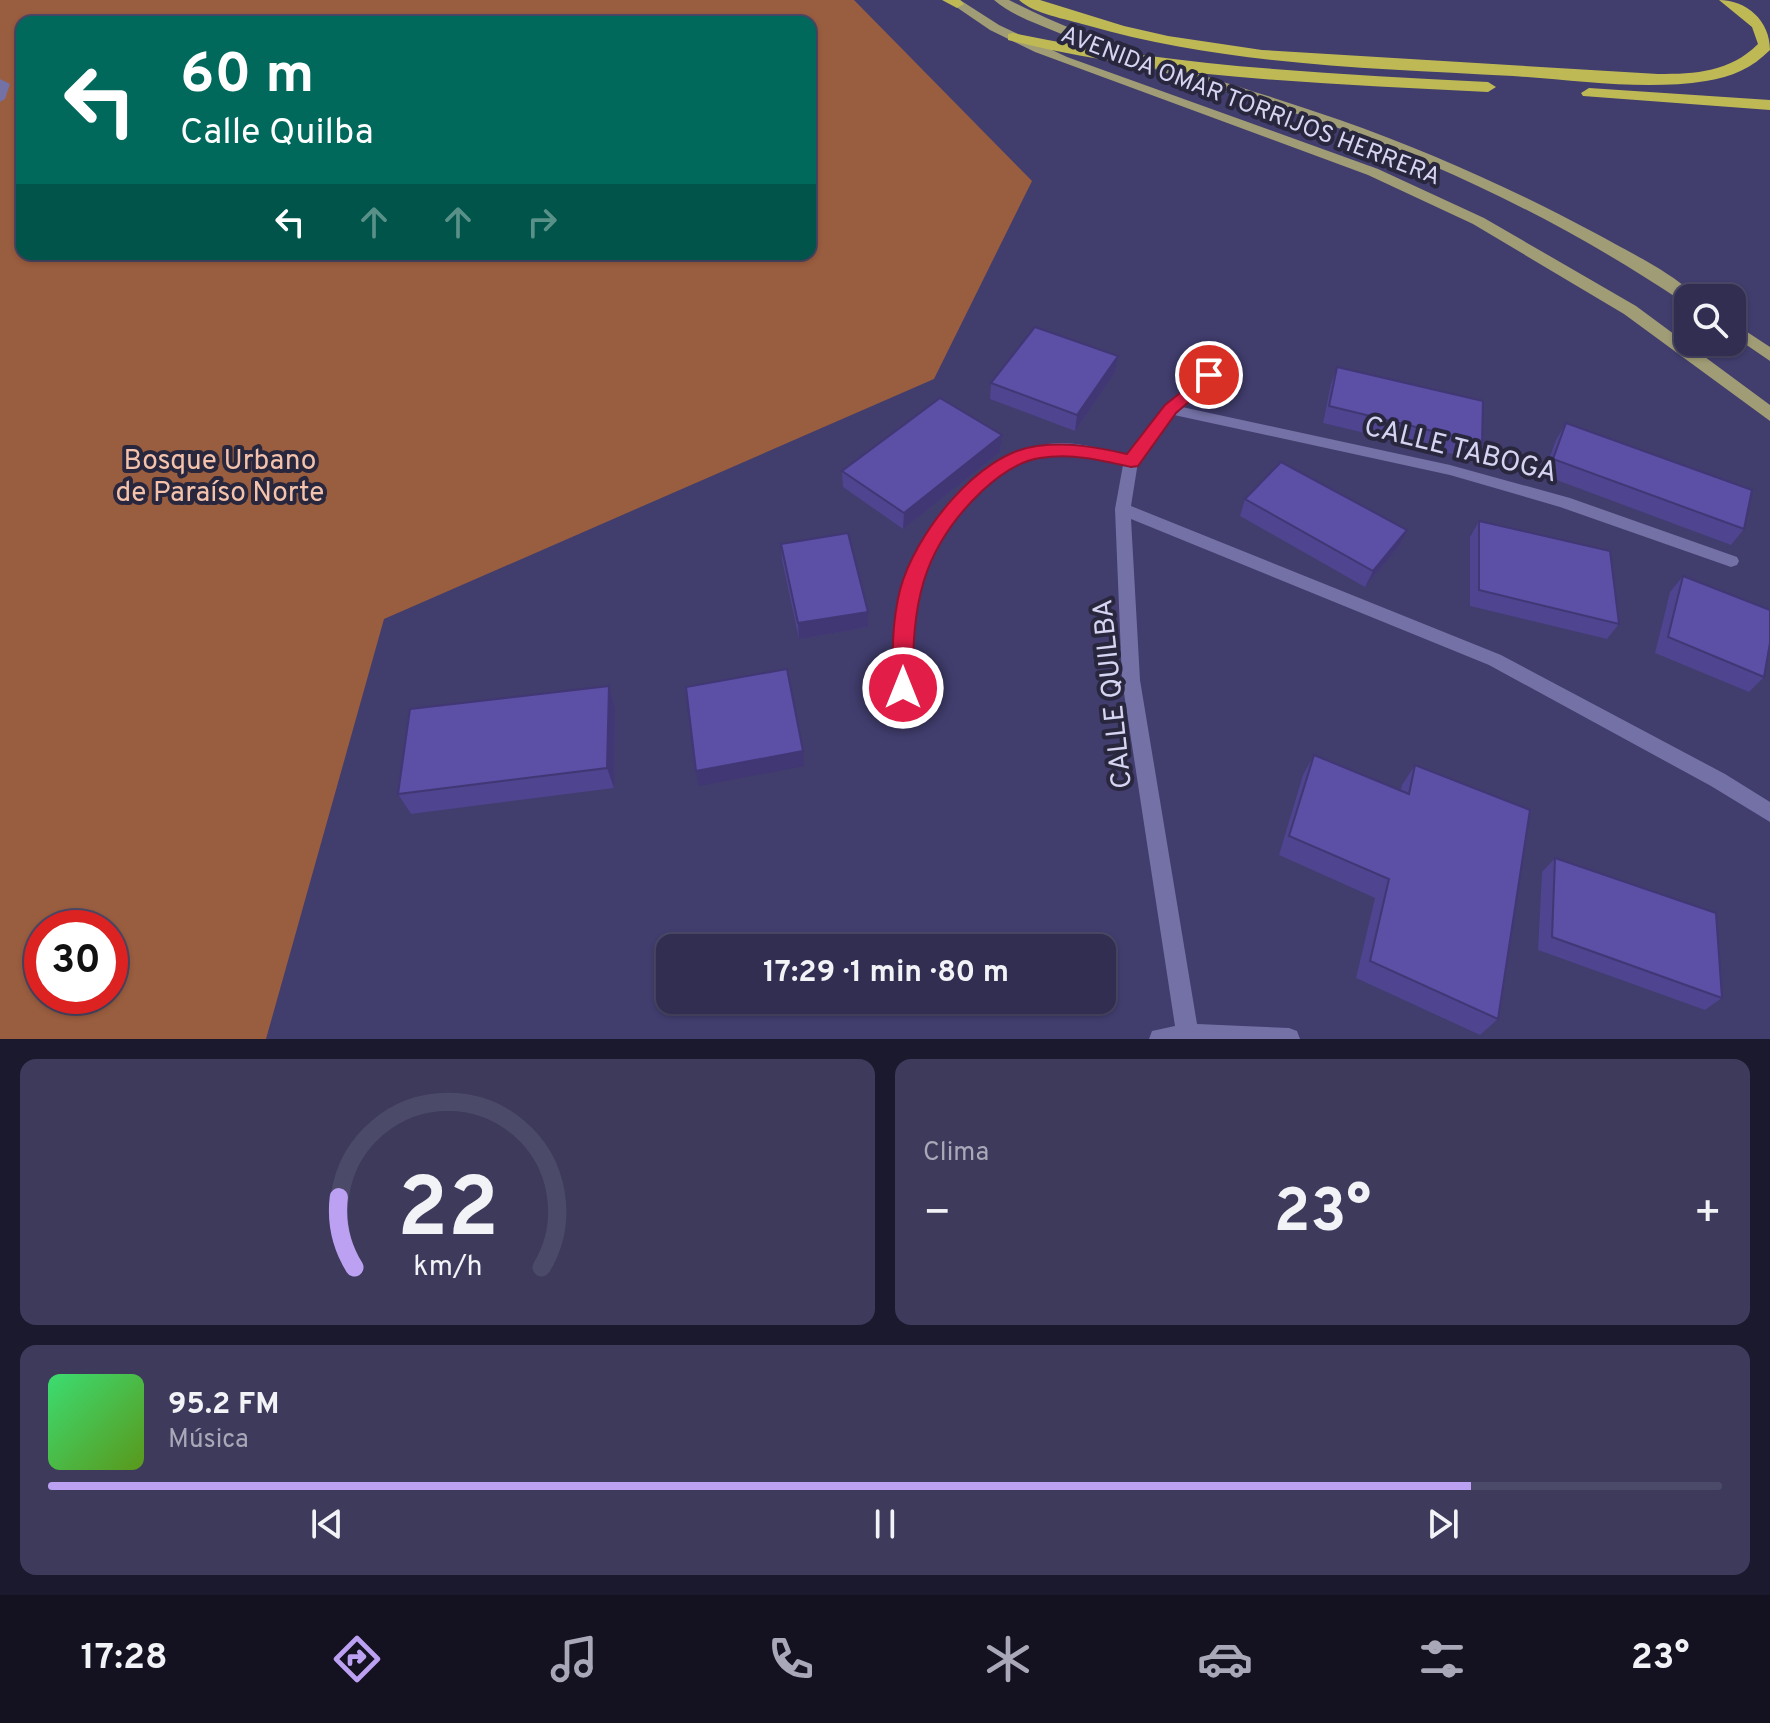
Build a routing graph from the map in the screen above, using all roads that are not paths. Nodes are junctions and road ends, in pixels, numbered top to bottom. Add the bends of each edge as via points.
1 (1000, 0) edge
2 (1026, 0) edge
3 (1726, 0) edge
4 (953, 1) edge
5 (1013, 37) junction
6 (1144, 60) junction
7 (0, 82) edge
8 (0, 99) edge
9 (1770, 105) edge
10 (1674, 288) edge
11 (1746, 337) edge
12 (1770, 355) edge
13 (1209, 375) dead end
14 (1170, 409) junction
15 (1770, 415) edge
16 (1131, 461) junction
17 (1123, 509) junction
18 (1731, 561) dead end
19 (903, 688) dead end
20 (1770, 813) edge
21 (1188, 1035) junction
22 (1160, 1039) edge
23 (1289, 1039) edge

1 - 6 main road, AVENIDA OMAR TORRIJOS HERRERA via 1041,22
2 - 3 highway via 1148,39 1280,59 1641,79 1698,78 1752,62 1766,45 1759,25
4 - 5 main road, AVENIDA OMAR TORRIJOS HERRERA
5 - 6 highway
5 - 15 main road, AVENIDA OMAR TORRIJOS HERRERA via 1454,208 1626,306
6 - 9 highway via 1204,70
6 - 10 main road, AVENIDA OMAR TORRIJOS HERRERA via 1430,160 1525,202
7 - 8 street via 5,84
11 - 12 main road
13 - 14 street, CALLE QUILBA
14 - 16 street, CALLE QUILBA
14 - 18 street, CALLE TABOGA via 1450,470 1564,502
16 - 17 street, CALLE QUILBA
16 - 19 street via 1080,450 1034,452 991,472 968,494 918,563 902,635
17 - 20 street via 1495,660
17 - 21 street, CALLE QUILBA via 1131,680
21 - 22 street
21 - 23 street

